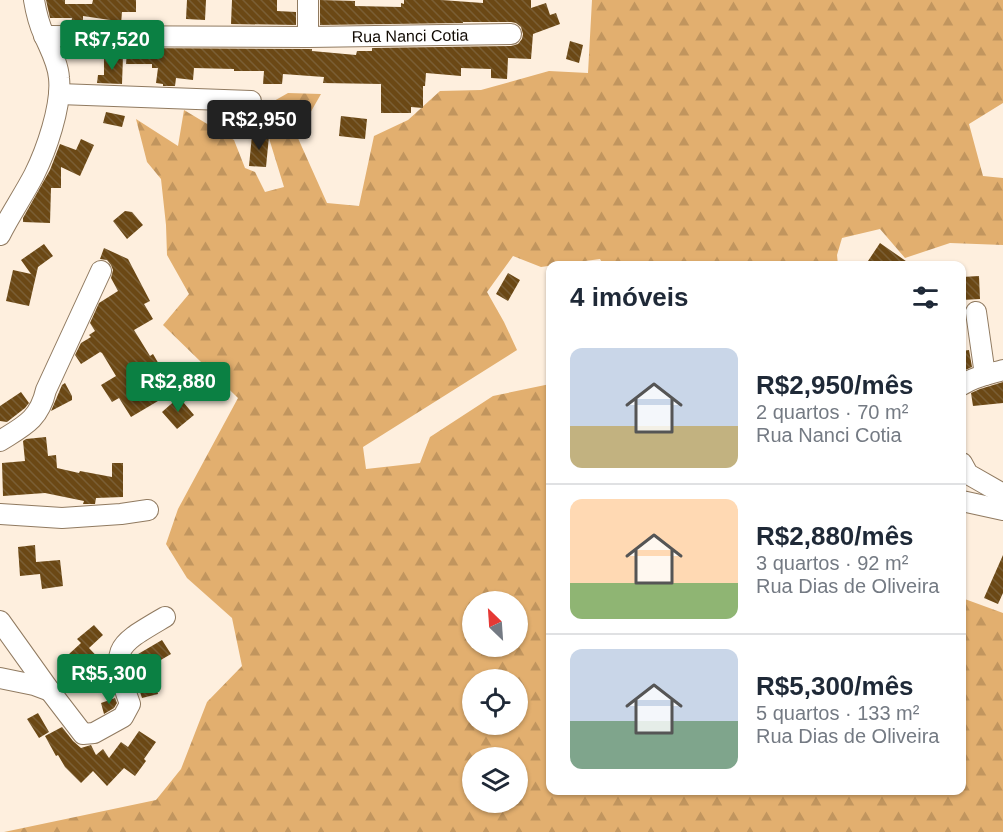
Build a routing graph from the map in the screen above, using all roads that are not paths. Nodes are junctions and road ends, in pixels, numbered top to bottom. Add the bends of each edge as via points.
1 (34, 0) edge
2 (308, 0) edge
3 (511, 34) dead end
4 (44, 36) junction
5 (308, 37) junction
6 (59, 94) junction
7 (251, 101) dead end
8 (0, 235) edge
9 (105, 279) dead end
10 (976, 312) dead end
11 (994, 372) edge
12 (966, 382) edge
13 (0, 441) edge
14 (966, 470) edge
15 (966, 484) edge
16 (1003, 495) edge
17 (966, 502) edge
18 (148, 510) dead end
19 (1003, 510) edge
20 (0, 514) edge
21 (165, 617) dead end
22 (0, 621) edge
23 (0, 678) edge
24 (50, 691) junction

1 - 4 street
2 - 5 street
3 - 5 street, Rua Nanci Cotia
4 - 5 street, Rua Nanci Cotia
4 - 6 street via 57,66
6 - 7 street
6 - 8 street via 55,118 34,175
9 - 13 street via 88,299 41,408
10 - 11 street
11 - 12 street
14 - 16 street
15 - 16 street
17 - 19 street
18 - 20 street via 62,518
21 - 24 street via 129,639 119,651 118,664 130,704 123,717 94,734 83,734
22 - 24 street
23 - 24 street

